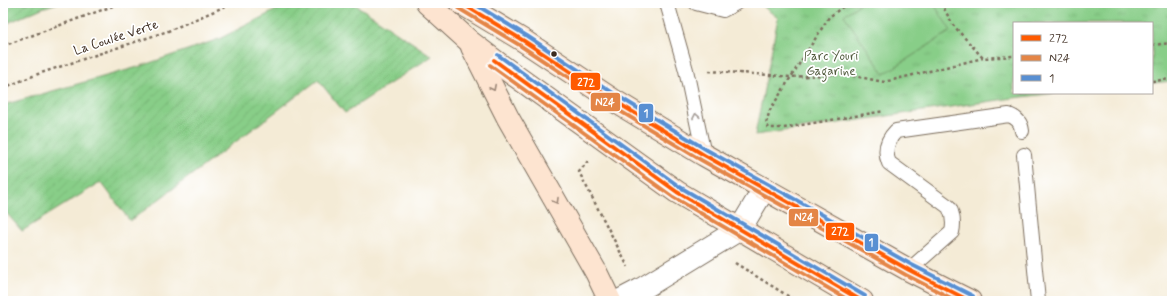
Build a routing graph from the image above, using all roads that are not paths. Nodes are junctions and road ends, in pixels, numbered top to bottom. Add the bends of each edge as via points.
1 (427, 3) edge
2 (461, 3) edge
3 (667, 3) edge
4 (696, 3) edge
5 (736, 3) edge
6 (469, 41) junction
7 (1022, 130) dead end
8 (704, 155) junction
9 (1024, 156) dead end
10 (764, 189) junction
11 (740, 229) junction
12 (909, 270) junction
13 (610, 301) edge
14 (619, 301) edge
15 (862, 301) edge
16 (970, 301) edge
17 (1038, 301) edge

1 - 6 main road
2 - 8 main road
8 -> 3 lane via 686,70
4 - 5 lane via 723,10
6 - 11 main road via 677,192
6 -> 13 main road via 511,123
7 - 12 lane via 1019,121 1009,115 896,130 891,135 886,150 889,163 949,207 953,220 952,232
8 - 10 main road
9 - 17 lane
10 - 11 street
10 - 12 main road
11 - 14 street
11 - 15 main road
12 - 16 main road

